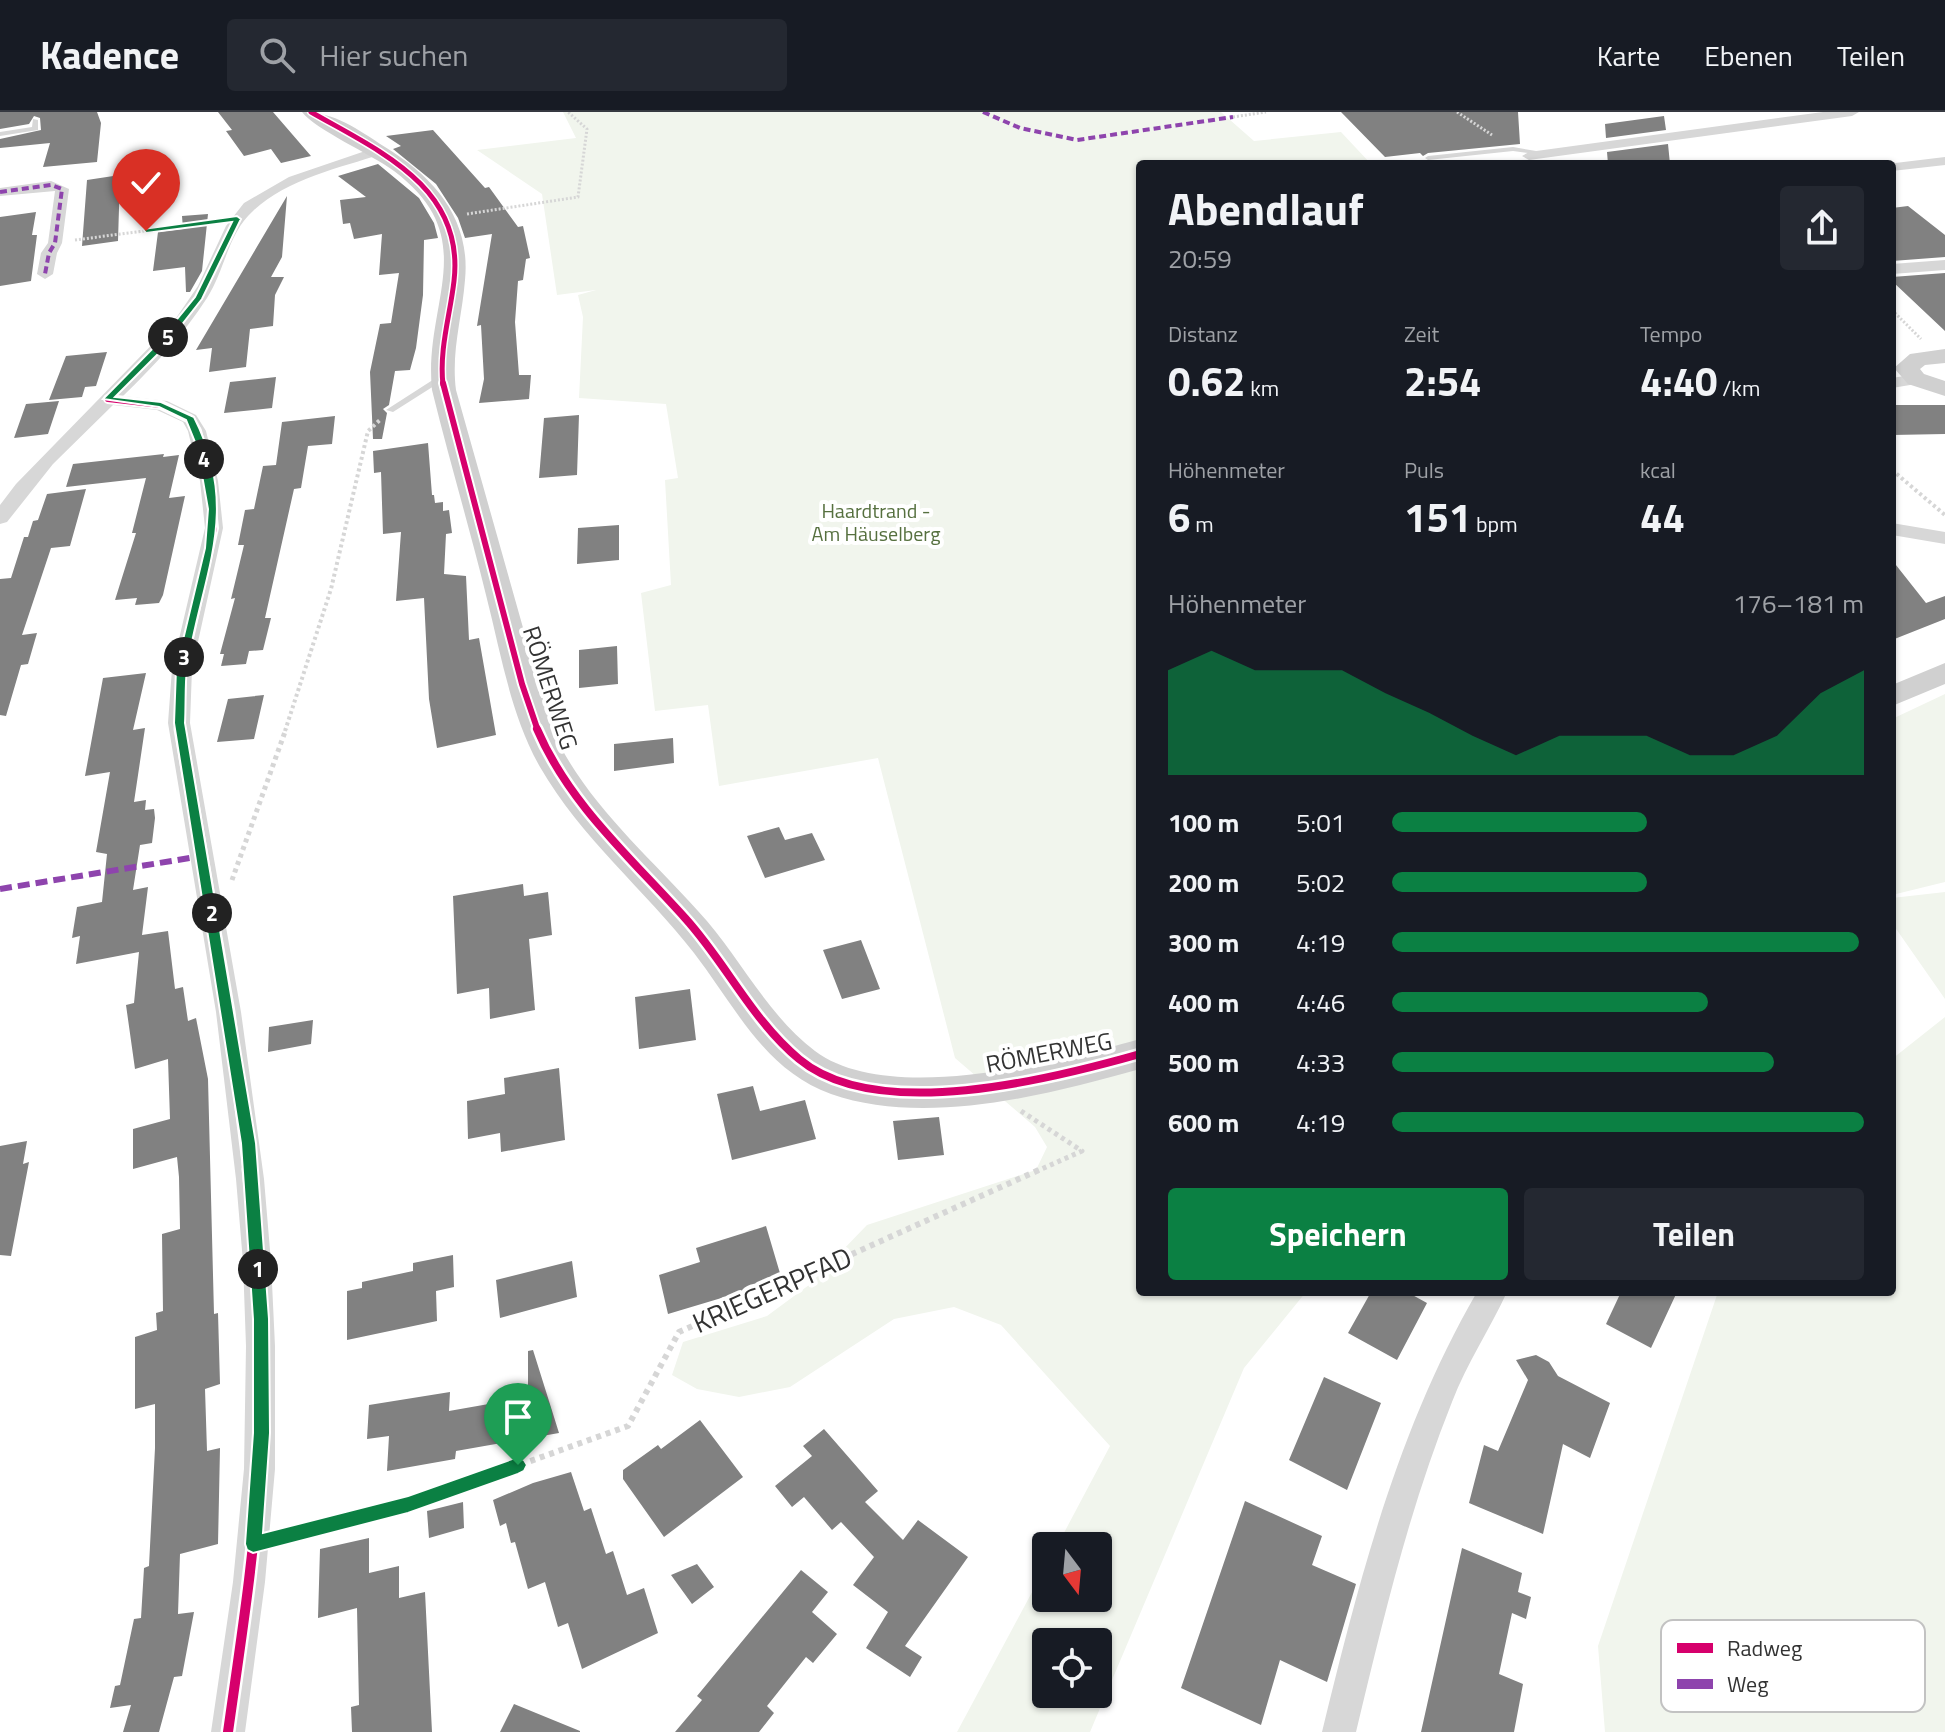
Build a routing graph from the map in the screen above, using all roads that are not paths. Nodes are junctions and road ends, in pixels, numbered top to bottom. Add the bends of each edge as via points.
1 (311, 112) edge
2 (1852, 112) edge
3 (35, 120) dead end
4 (0, 134) edge
5 (377, 151) junction
6 (1545, 153) junction
7 (1529, 156) dead end
8 (1428, 158) dead end
9 (1945, 161) edge
10 (1896, 167) edge
11 (0, 192) edge
12 (1945, 265) edge
13 (1896, 269) edge
14 (45, 274) dead end
15 (1942, 356) edge
16 (442, 377) junction
17 (1916, 379) junction
18 (1896, 382) edge
19 (1945, 389) edge
20 (108, 399) junction
21 (390, 410) road end
22 (0, 518) edge
23 (1896, 530) edge
24 (1945, 538) edge
25 (1945, 673) edge
26 (1896, 694) edge
27 (1136, 1055) edge
28 (1491, 1296) edge
29 (228, 1732) edge
30 (1339, 1732) edge

1 - 5 street, RÖMERWEG
2 - 6 street
3 - 4 lane via 36,129
5 - 16 street, RÖMERWEG via 419,184 452,233 456,265
5 - 20 street via 258,199 237,219 199,298
6 - 7 street
6 - 8 lane via 1513,149
9 - 10 street
11 - 14 street via 60,187 55,243
12 - 13 street
15 - 17 street via 1907,365
16 - 21 lane
16 - 27 street, RÖMERWEG via 536,723 554,766 582,805 703,940 782,1044 807,1067 838,1081 924,1091 1048,1079
17 - 18 street
17 - 19 street
20 - 22 street
20 - 29 street via 161,405 190,419 209,481 214,528 186,640 179,698 184,764 238,1065 256,1237 261,1433 253,1544
23 - 24 street
25 - 26 street
28 - 30 street via 1446,1375 1422,1437

